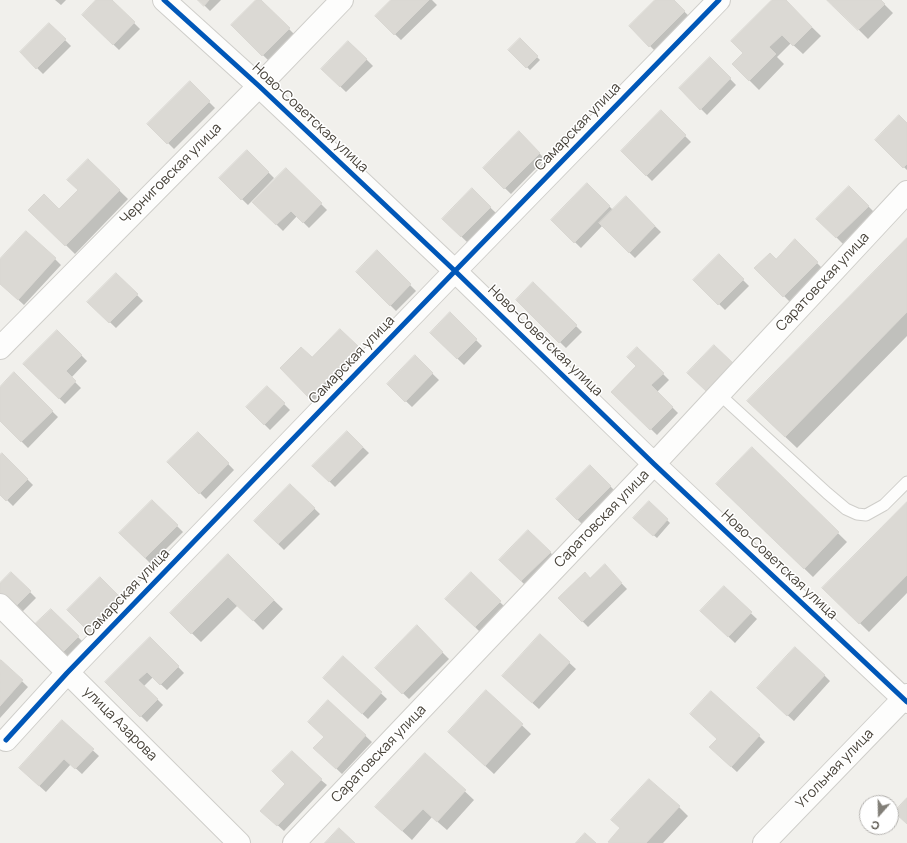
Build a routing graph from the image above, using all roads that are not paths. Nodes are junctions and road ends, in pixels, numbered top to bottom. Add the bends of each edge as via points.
1 (164, 0) edge
2 (342, 0) edge
3 (718, 0) edge
4 (259, 86) junction
5 (907, 192) edge
6 (455, 271) junction
7 (0, 348) edge
8 (719, 394) junction
9 (654, 464) junction
10 (907, 482) edge
11 (0, 605) edge
12 (67, 673) junction
13 (906, 699) edge
14 (6, 740) dead end
15 (240, 843) edge
16 (294, 843) edge
17 (764, 843) edge

1 - 4 street, Ново-Советская улица
2 - 4 street, Черниговская улица
3 - 6 street, Самарская улица
4 - 6 street, Ново-Советская улица
4 - 7 street, Черниговская улица
5 - 8 street, Саратовская улица
6 - 9 street, Ново-Советская улица
6 - 12 street, Самарская улица
8 - 9 street, Саратовская улица
8 - 10 lane via 846,509 866,515 884,504
9 - 13 street, Ново-Советская улица
9 - 16 street, Саратовская улица
11 - 12 street, улица Азарова
12 - 14 street, Самарская улица
12 - 15 street, улица Азарова
13 - 17 street, Угольная улица

